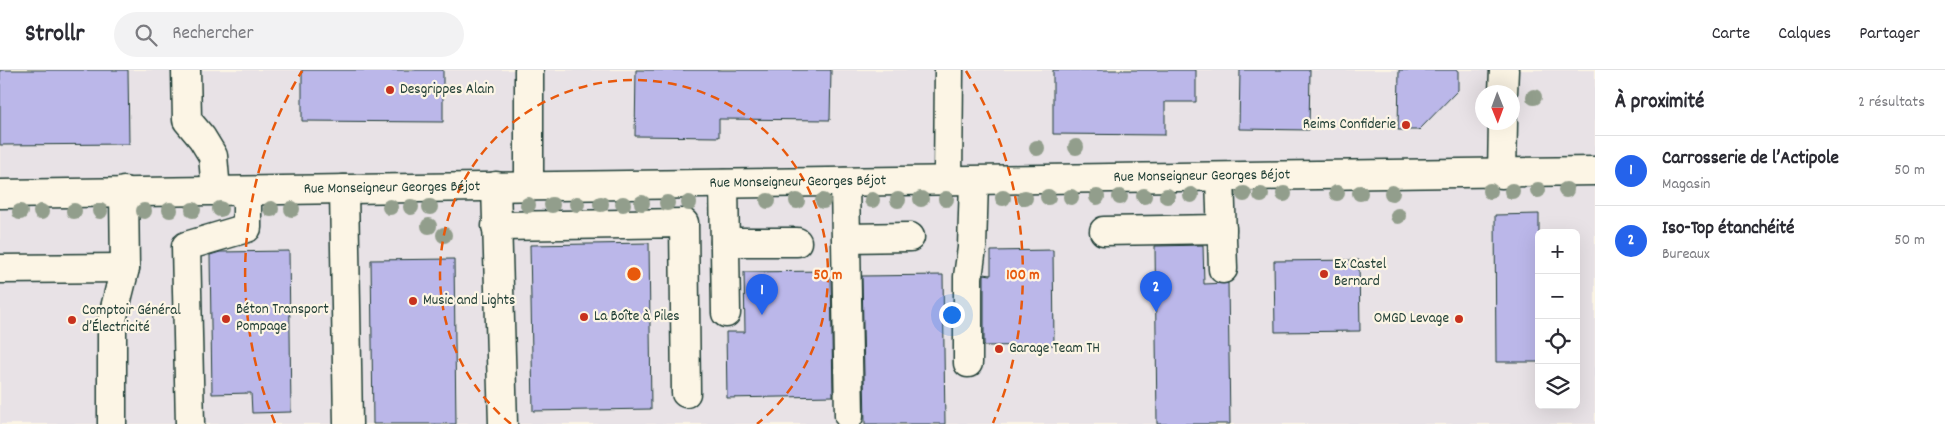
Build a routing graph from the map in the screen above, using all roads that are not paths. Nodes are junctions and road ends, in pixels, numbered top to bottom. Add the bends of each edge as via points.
1 (186, 70) edge
2 (529, 70) edge
3 (949, 70) edge
4 (1504, 70) edge
5 (1503, 85) edge
6 (1503, 130) edge
7 (1595, 171) edge
8 (1502, 174) junction
9 (1220, 177) junction
10 (961, 181) junction
11 (845, 182) junction
12 (724, 184) junction
13 (496, 186) junction
14 (528, 186) junction
15 (344, 189) junction
16 (124, 191) junction
17 (216, 191) junction
18 (246, 191) junction
19 (0, 194) edge
20 (496, 226) junction
21 (1222, 229) junction
22 (1104, 231) dead end
23 (910, 237) dead end
24 (846, 238) junction
25 (725, 242) junction
26 (797, 242) dead end
27 (125, 268) junction
28 (0, 269) edge
29 (1223, 269) dead end
30 (726, 313) dead end
31 (968, 363) dead end
32 (686, 393) dead end
33 (848, 416) dead end
34 (112, 424) edge
35 (190, 424) edge
36 (348, 424) edge
37 (503, 424) edge

1 - 17 street via 187,120 212,156
2 - 14 street
3 - 10 street
4 - 5 street
6 - 8 street
7 - 8 street, Rue Monseigneur Georges Béjot
8 - 9 street, Rue Monseigneur Georges Béjot
9 - 10 street, Rue Monseigneur Georges Béjot
9 - 21 street
10 - 11 street, Rue Monseigneur Georges Béjot
10 - 31 street via 972,248 968,277
11 - 12 street, Rue Monseigneur Georges Béjot
11 - 24 street
12 - 14 street, Rue Monseigneur Georges Béjot
12 - 25 street
13 - 14 street, Rue Monseigneur Georges Béjot
13 - 15 street, Rue Monseigneur Georges Béjot
13 - 20 street
15 - 18 street, Rue Monseigneur Georges Béjot
15 - 36 street
16 - 17 street, Rue Monseigneur Georges Béjot
16 - 19 street, Rue Monseigneur Georges Béjot
16 - 27 street
17 - 18 street, Rue Monseigneur Georges Béjot
18 - 35 street via 247,228 186,246
20 - 32 street via 684,223
20 - 37 street
21 - 22 street
21 - 29 street
23 - 24 street
24 - 33 street
25 - 26 street
25 - 30 street
27 - 28 street
27 - 34 street via 112,320

